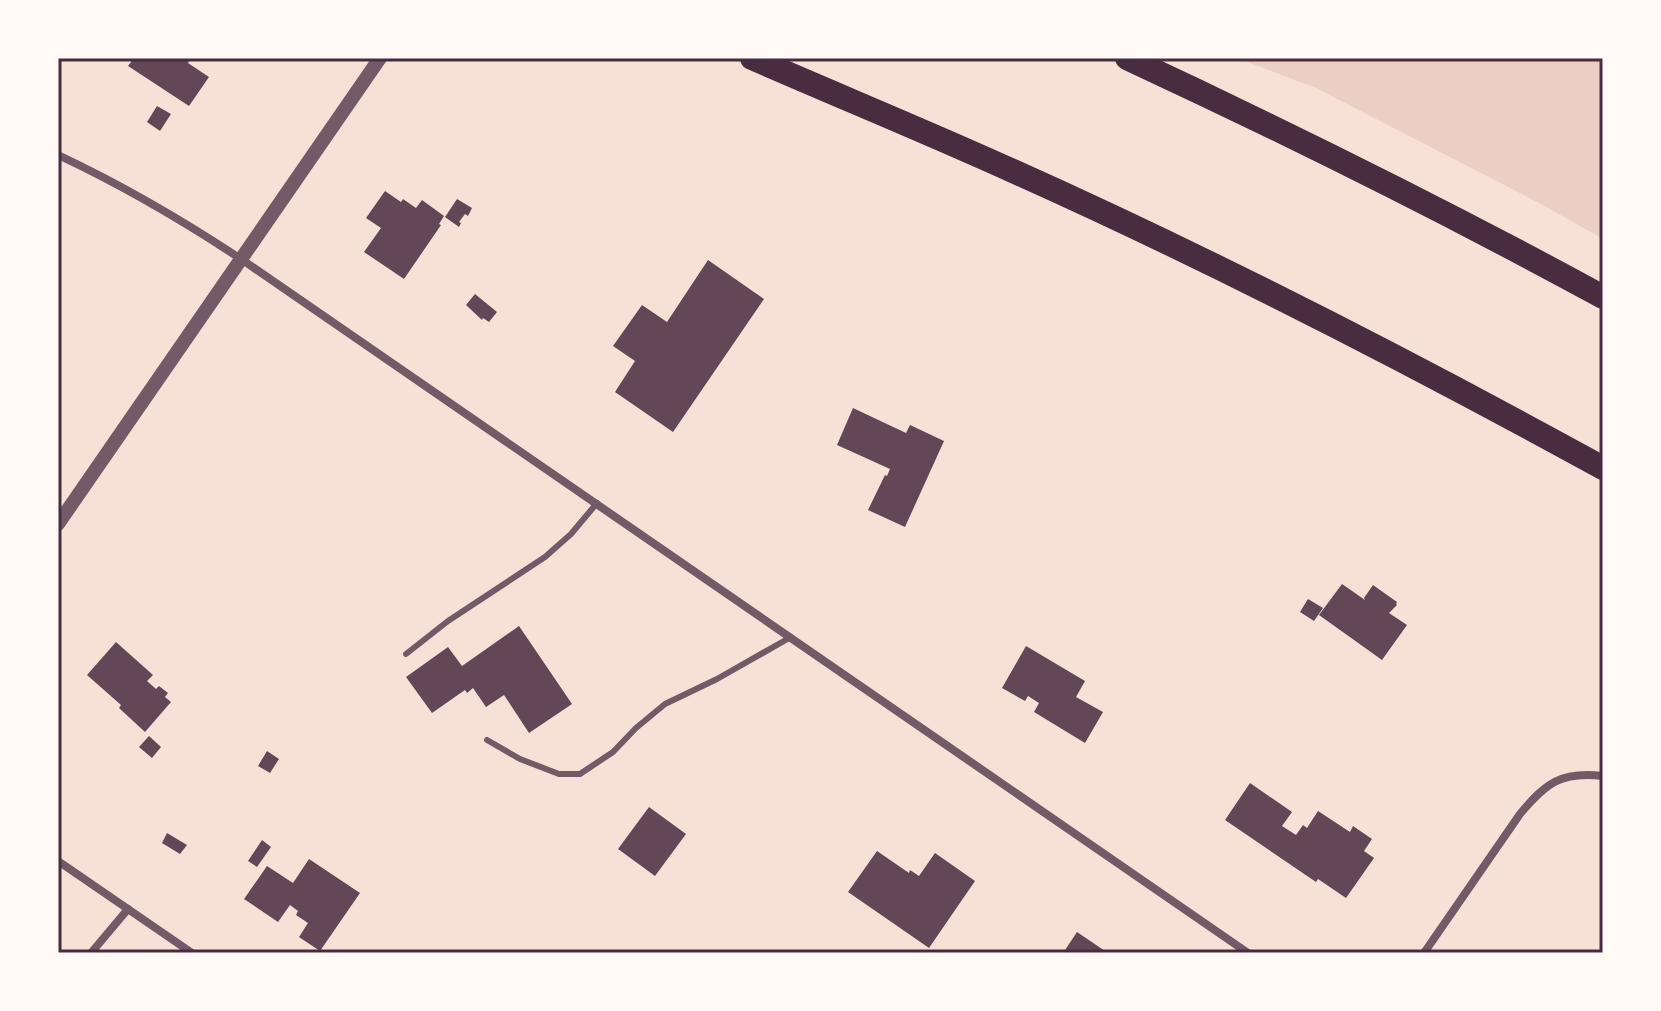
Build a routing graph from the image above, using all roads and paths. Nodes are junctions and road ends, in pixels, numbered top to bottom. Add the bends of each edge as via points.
1 (380, 58) edge
2 (752, 58) edge
3 (1127, 58) edge
4 (58, 155) edge
5 (241, 259) junction
6 (1603, 297) edge
7 (1603, 468) edge
8 (597, 503) junction
9 (58, 524) edge
10 (791, 637) junction
11 (406, 654) dead end
12 (487, 740) dead end
13 (1603, 776) edge
14 (58, 861) edge
15 (128, 909) junction
16 (91, 953) edge
17 (192, 953) edge
18 (1248, 953) edge
19 (1424, 953) edge

1 - 5 street
2 - 7 highway via 1013,170 1188,253
3 - 6 highway via 1489,235
4 - 5 street via 132,192
5 - 8 street
5 - 9 street
8 - 10 street
8 - 11 lane via 545,557
10 - 12 lane via 665,704 580,774 559,774
10 - 18 street
13 - 19 street via 1573,774 1537,793
14 - 15 street
15 - 16 street
15 - 17 street

